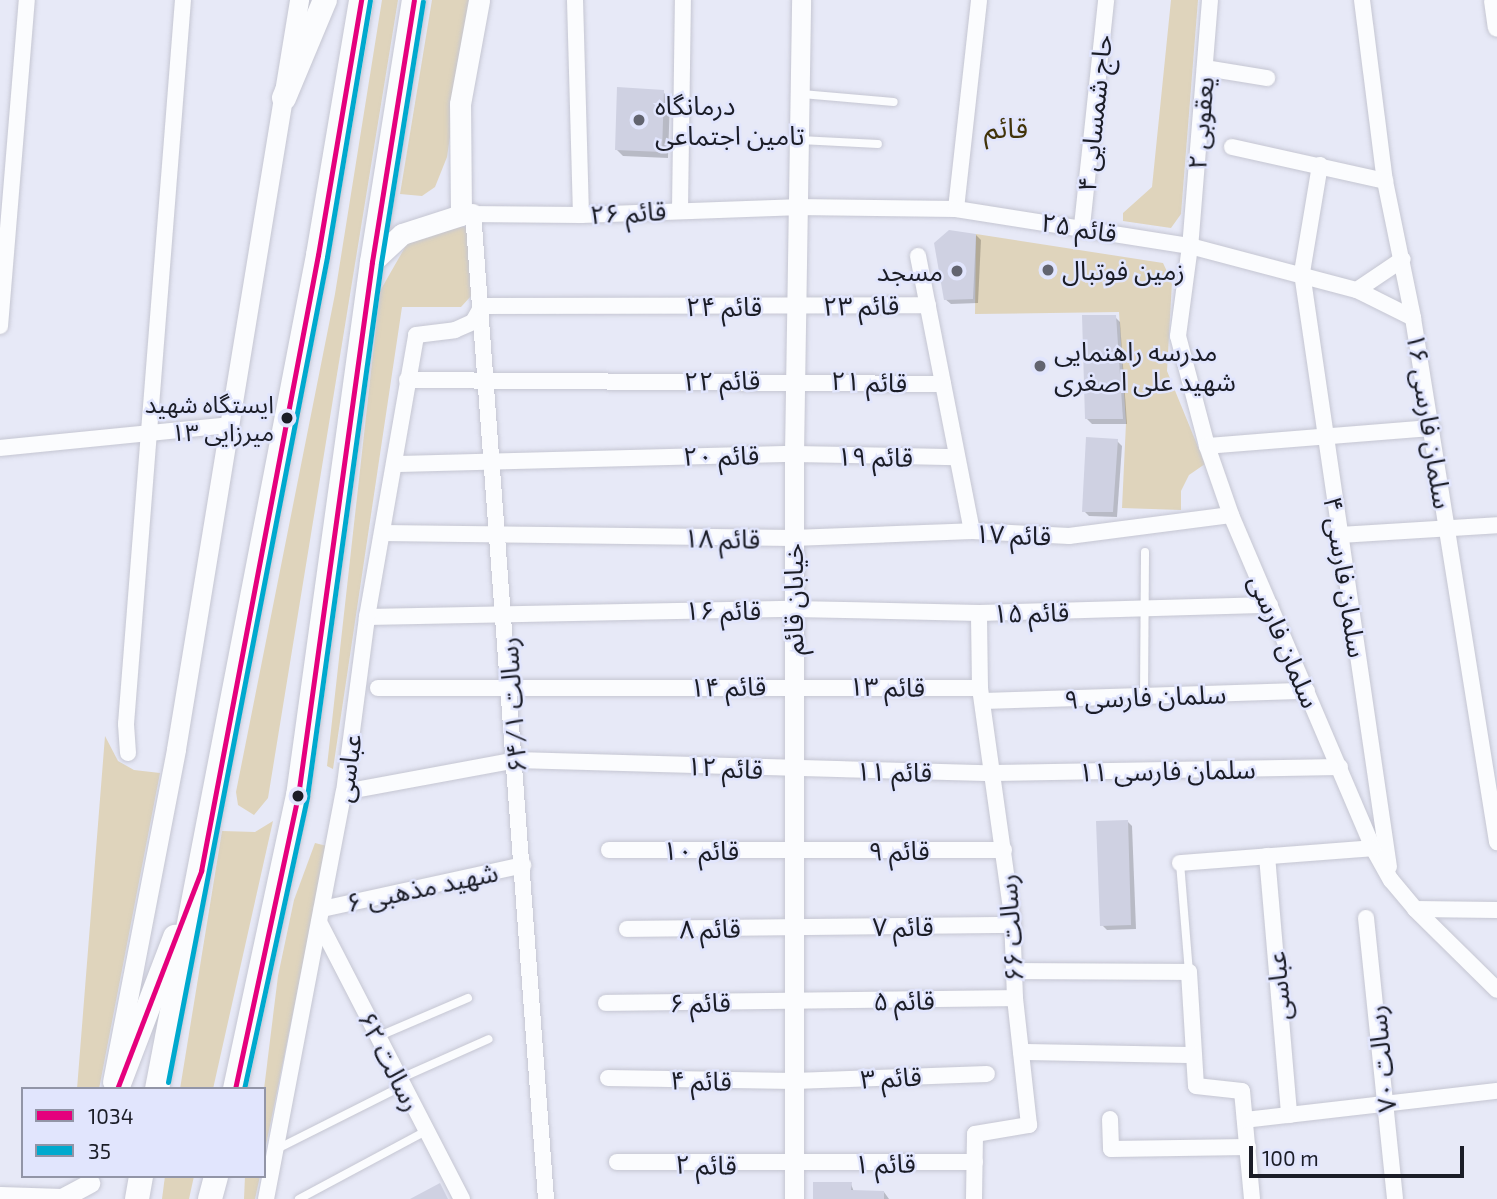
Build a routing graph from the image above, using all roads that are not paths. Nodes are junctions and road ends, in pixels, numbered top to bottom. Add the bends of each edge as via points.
1 (27, 0) edge
2 (183, 0) edge
3 (299, 0) edge
4 (325, 0) edge
5 (361, 0) edge
6 (414, 0) edge
7 (479, 0) edge
8 (575, 0) edge
9 (683, 0) edge
10 (801, 0) edge
11 (979, 0) edge
12 (1106, 0) edge
13 (1210, 0) edge
14 (1362, 0) edge
15 (1493, 0) edge
16 (1497, 27) edge
17 (1205, 68) junction
18 (1267, 78) dead end
19 (799, 94) junction
20 (284, 98) junction
21 (894, 102) dead end
22 (797, 140) junction
23 (878, 144) dead end
24 (1231, 146) dead end
25 (1320, 165) junction
26 (1385, 181) junction
27 (795, 207) junction
28 (680, 209) junction
29 (956, 209) junction
30 (467, 214) junction
31 (582, 215) junction
32 (1082, 226) junction
33 (1190, 246) junction
34 (918, 256) dead end
35 (1403, 259) junction
36 (372, 262) junction
37 (1302, 273) junction
38 (1357, 290) junction
39 (928, 305) junction
40 (482, 306) junction
41 (794, 306) junction
42 (1413, 318) junction
43 (0, 326) edge
44 (794, 379) junction
45 (407, 380) junction
46 (488, 383) junction
47 (943, 383) junction
48 (231, 425) junction
49 (1432, 428) junction
50 (149, 433) junction
51 (1324, 437) junction
52 (1207, 446) junction
53 (0, 447) edge
54 (794, 454) junction
55 (957, 457) junction
56 (494, 459) junction
57 (399, 464) dead end
58 (1231, 514) junction
59 (1497, 526) edge
60 (1448, 528) junction
61 (972, 531) junction
62 (382, 533) junction
63 (1340, 535) junction
64 (499, 536) junction
65 (793, 538) junction
66 (1144, 552) dead end
67 (1270, 605) junction
68 (793, 609) junction
69 (1143, 610) junction
70 (979, 613) junction
71 (505, 614) junction
72 (367, 617) junction
73 (793, 685) junction
74 (378, 688) dead end
75 (511, 691) junction
76 (1307, 691) junction
77 (982, 694) junction
78 (1143, 696) junction
79 (128, 753) dead end
80 (516, 760) junction
81 (1339, 767) junction
82 (793, 770) junction
83 (995, 773) junction
84 (344, 792) junction
85 (1497, 842) edge
86 (1373, 848) junction
87 (793, 849) junction
88 (609, 850) dead end
89 (1004, 850) junction
90 (1267, 856) junction
91 (1180, 863) joint
92 (523, 865) junction
93 (201, 871) junction
94 (1391, 880) junction
95 (1415, 909) junction
96 (1497, 910) edge
97 (320, 915) junction
98 (1366, 918) dead end
99 (1013, 925) junction
100 (794, 926) junction
101 (627, 929) dead end
102 (1014, 971) junction
103 (1189, 972) junction
104 (1497, 990) edge
105 (468, 998) dead end
106 (1015, 998) junction
107 (794, 1001) junction
108 (606, 1003) dead end
109 (377, 1037) junction
110 (489, 1039) dead end
111 (1021, 1052) junction
112 (1193, 1055) junction
113 (987, 1074) dead end
114 (608, 1078) dead end
115 (794, 1081) junction
116 (401, 1082) junction
117 (110, 1087) edge
118 (118, 1087) edge
119 (157, 1087) edge
120 (235, 1087) edge
121 (1497, 1091) edge
122 (1385, 1106) junction
123 (1289, 1115) junction
124 (1110, 1119) dead end
125 (1245, 1120) junction
126 (426, 1131) junction
127 (1248, 1147) junction
128 (275, 1150) junction
129 (975, 1161) junction
130 (617, 1162) dead end
131 (795, 1165) junction
132 (141, 1178) edge
133 (219, 1178) edge
134 (220, 1178) edge
135 (221, 1178) edge
136 (90, 1186) edge
137 (0, 1195) edge
138 (62, 1199) edge
139 (137, 1199) edge
140 (210, 1199) edge
141 (219, 1199) edge
142 (229, 1199) edge
143 (266, 1199) edge
144 (299, 1199) edge
145 (462, 1199) edge
146 (546, 1199) edge
147 (794, 1199) edge
148 (974, 1199) edge
149 (1252, 1199) edge
150 (1395, 1199) edge

1 - 43 street
2 - 50 street
3 - 20 street
4 - 20 highway
5 - 93 highway via 318,256
6 - 36 highway
7 - 30 main road via 460,104
8 - 31 street
9 - 28 street
10 - 19 street, خیابان قائم
11 - 29 street
12 - 32 street, حاج شمسایی ۴
13 - 17 street, یعقوبی ۲
14 - 26 street, سلمان فارسی ۱۶
15 - 16 street
17 - 18 street
17 - 33 street, یعقوبی ۲
19 - 21 lane
19 - 22 street, خیابان قائم
20 - 48 street
22 - 23 lane
22 - 27 street, خیابان قائم
24 - 25 street
25 - 26 street
25 - 37 street, سلمان فارسی ۴
26 - 35 street, سلمان فارسی ۱۶
27 - 28 street, قائم ۲۶
27 - 29 street, قائم ۲۵
27 - 41 street, خیابان قائم
28 - 31 street, قائم ۲۶
29 - 32 street, قائم ۲۵
30 - 31 street, قائم ۲۶
30 - 36 main road via 402,234
30 - 40 street, رسالت ۶۴/۱
32 - 33 street, قائم ۲۵
33 - 37 street, قائم ۲۵
33 - 52 street, سلمان فارسی via 1178,336
34 - 39 street
35 - 38 street
35 - 42 street, سلمان فارسی ۱۶
36 - 120 highway via 298,796
37 - 38 street, قائم ۲۵
37 - 51 street, سلمان فارسی ۴
38 - 42 street, قائم ۲۵
39 - 41 street, قائم ۲۳
39 - 47 street
40 - 41 street, قائم ۲۴
40 - 45 street, عباسی via 473,322 456,330 416,335
40 - 46 street, رسالت ۶۴/۱
41 - 44 street, خیابان قائم
42 - 49 street, سلمان فارسی ۱۶
44 - 46 street, قائم ۲۲
44 - 47 street, قائم ۲۱
44 - 54 street, خیابان قائم
45 - 46 street, قائم ۲۲
45 - 62 street, عباسی
46 - 56 street, رسالت ۶۴/۱
47 - 55 street
48 - 50 street
48 - 117 street via 176,749
49 - 51 street
49 - 60 street, سلمان فارسی ۱۶
50 - 53 street
50 - 79 street via 126,724
51 - 52 street
51 - 63 street, سلمان فارسی ۴
52 - 58 street, سلمان فارسی
54 - 55 street, قائم ۱۹
54 - 56 street, قائم ۲۰
54 - 65 street, خیابان قائم
55 - 61 street
56 - 57 street, قائم ۲۰
56 - 64 street, رسالت ۶۴/۱
58 - 61 street, قائم ۱۷ via 1069,536
58 - 67 street, سلمان فارسی
59 - 60 street
60 - 63 street
60 - 85 street, سلمان فارسی ۱۶
61 - 65 street, قائم ۱۷
62 - 64 street, قائم ۱۸
62 - 72 street, عباسی
63 - 94 street, سلمان فارسی ۴
64 - 65 street, قائم ۱۸
64 - 71 street, رسالت ۶۴/۱
65 - 68 street, خیابان قائم
66 - 69 lane
67 - 69 street, قائم ۱۵
67 - 76 street, سلمان فارسی
68 - 70 street, قائم ۱۵
68 - 71 street, قائم ۱۶
68 - 73 street, خیابان قائم
69 - 70 street, قائم ۱۵
69 - 78 lane
70 - 77 street, رسالت ۶۶
71 - 72 street, قائم ۱۶
71 - 75 street, رسالت ۶۴/۱
72 - 84 street, عباسی
73 - 75 street, قائم ۱۴
73 - 77 street, قائم ۱۳
73 - 82 street, خیابان قائم
74 - 75 street, قائم ۱۴
75 - 80 street, رسالت ۶۴/۱
76 - 78 street, سلمان فارسی ۹
76 - 81 street, سلمان فارسی
77 - 78 street, سلمان فارسی ۹
77 - 83 street, رسالت ۶۶
80 - 82 street, قائم ۱۲
80 - 84 street, قائم ۱۲
80 - 92 street, رسالت ۶۴/۱
81 - 83 street, سلمان فارسی ۱۱
81 - 86 street, سلمان فارسی
82 - 83 street, قائم ۱۱
82 - 87 street, خیابان قائم
83 - 89 street, رسالت ۶۶
84 - 97 street, عباسی
86 - 90 street
86 - 94 street, سلمان فارسی
87 - 88 street, قائم ۱۰
87 - 89 street, قائم ۹
87 - 100 street, خیابان قائم
89 - 99 street, رسالت ۶۶
90 - 91 street
90 - 123 street, عباسی
91 - 103 lane
92 - 97 street, شهید مذهبی ۶
92 - 146 street, رسالت ۶۴/۱
93 - 118 highway
93 - 119 highway
94 - 95 street, سلمان فارسی
95 - 96 street
95 - 104 street, سلمان فارسی
97 - 109 street, رسالت ۶۲
97 - 128 street, عباسی
98 - 122 street, رسالت ۷۰
99 - 100 street, قائم ۷
99 - 102 street, رسالت ۶۶
100 - 101 street, قائم ۸
100 - 107 street, خیابان قائم
102 - 103 street
102 - 106 street, رسالت ۶۶
103 - 112 street
105 - 109 lane
106 - 107 street, قائم ۵
106 - 111 street, رسالت ۶۶
107 - 108 street, قائم ۶
107 - 115 street, خیابان قائم
109 - 116 street, رسالت ۶۲
110 - 116 lane
111 - 112 street
111 - 129 street, رسالت ۶۶ via 1029,1125 975,1134
112 - 125 street via 1196,1086 1242,1091
113 - 115 street, قائم ۳
114 - 115 street, قائم ۴
115 - 131 street, خیابان قائم
116 - 126 street, رسالت ۶۲
116 - 128 lane
121 - 122 street
122 - 123 street
122 - 150 street, رسالت ۷۰
123 - 125 street
124 - 127 street via 1111,1149
125 - 127 street
126 - 144 lane
126 - 145 street, رسالت ۶۲
127 - 149 street
128 - 143 street, عباسی
129 - 131 street, قائم ۱
129 - 148 street, رسالت ۶۶
130 - 131 street, قائم ۲
131 - 147 street, خیابان قائم
132 - 139 highway
133 - 140 highway
134 - 141 main road
135 - 142 highway
136 - 138 street
137 - 138 street

